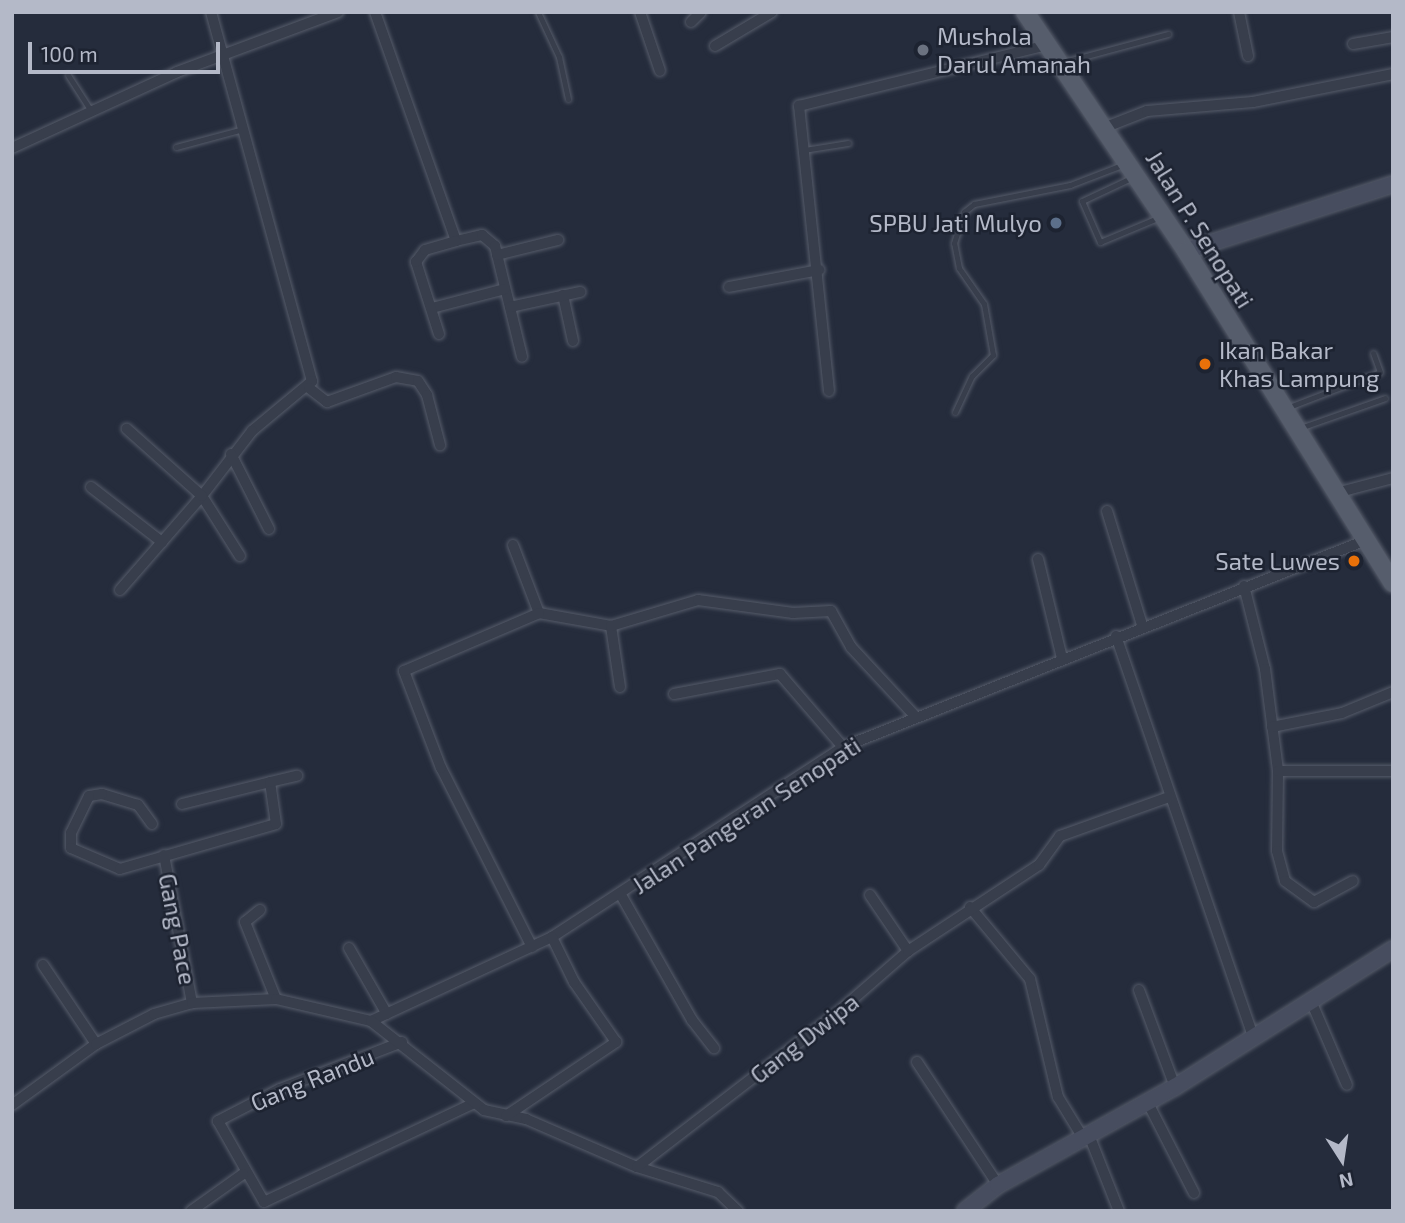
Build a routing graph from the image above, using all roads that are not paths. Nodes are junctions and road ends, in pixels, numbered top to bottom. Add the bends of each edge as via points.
1 (211, 12) edge
2 (338, 12) edge
3 (375, 12) edge
4 (538, 12) edge
5 (640, 12) edge
6 (701, 12) edge
7 (772, 12) edge
8 (1025, 12) edge
9 (1239, 12) edge
10 (757, 15) edge
11 (691, 22) dead end
12 (1168, 34) dead end
13 (1393, 37) edge
14 (1353, 44) dead end
15 (715, 46) dead end
16 (1048, 46) junction
17 (223, 54) junction
18 (1248, 56) dead end
19 (1061, 63) junction
20 (660, 71) dead end
21 (1393, 74) edge
22 (68, 75) dead end
23 (568, 99) dead end
24 (91, 111) junction
25 (1106, 127) junction
26 (243, 129) junction
27 (848, 143) dead end
28 (12, 148) edge
29 (176, 148) dead end
30 (804, 150) junction
31 (1133, 169) junction
32 (1393, 184) edge
33 (1163, 216) junction
34 (558, 240) dead end
35 (456, 241) junction
36 (1186, 251) junction
37 (497, 255) junction
38 (819, 270) junction
39 (729, 287) dead end
40 (505, 289) junction
41 (580, 292) dead end
42 (563, 295) junction
43 (510, 307) junction
44 (432, 308) junction
45 (439, 334) dead end
46 (573, 341) dead end
47 (1373, 353) dead end
48 (522, 357) dead end
49 (309, 388) junction
50 (829, 391) dead end
51 (1385, 398) dead end
52 (1284, 408) junction
53 (955, 412) dead end
54 (127, 429) dead end
55 (1297, 429) junction
56 (440, 445) dead end
57 (231, 454) junction
58 (1393, 478) edge
59 (91, 487) dead end
60 (1336, 492) junction
61 (202, 496) junction
62 (1107, 511) dead end
63 (270, 529) dead end
64 (1366, 540) junction
65 (162, 542) junction
66 (513, 545) dead end
67 (240, 556) dead end
68 (1038, 559) dead end
69 (1391, 578) edge
70 (1244, 586) junction
71 (120, 590) dead end
72 (539, 613) junction
73 (1142, 625) junction
74 (611, 626) junction
75 (1116, 636) junction
76 (1062, 658) junction
77 (620, 687) dead end
78 (1393, 692) edge
79 (674, 694) dead end
80 (915, 716) junction
81 (1272, 727) junction
82 (843, 747) junction
83 (1278, 771) junction
84 (1393, 771) edge
85 (297, 776) dead end
86 (270, 782) junction
87 (1169, 797) junction
88 (182, 804) dead end
89 (152, 824) dead end
90 (164, 855) junction
91 (1353, 881) dead end
92 (621, 895) junction
93 (870, 895) dead end
94 (970, 907) junction
95 (260, 910) dead end
96 (552, 937) junction
97 (533, 947) junction
98 (349, 948) dead end
99 (1393, 949) edge
100 (908, 951) junction
101 (43, 965) dead end
102 (1139, 990) dead end
103 (276, 999) junction
104 (1311, 1001) junction
105 (192, 1003) junction
106 (387, 1014) junction
107 (371, 1021) junction
108 (1254, 1038) junction
109 (402, 1042) junction
110 (96, 1044) junction
111 (714, 1048) dead end
112 (917, 1062) dead end
113 (1346, 1085) dead end
114 (1175, 1087) junction
115 (1147, 1102) junction
116 (472, 1104) junction
117 (12, 1105) edge
118 (506, 1115) junction
119 (1086, 1137) junction
120 (636, 1167) junction
121 (243, 1174) junction
122 (998, 1185) junction
123 (1194, 1193) dead end
124 (267, 1206) edge
125 (191, 1211) edge
126 (738, 1211) edge
127 (965, 1211) edge
128 (1119, 1211) edge

1 - 17 street
2 - 17 street
3 - 35 street
4 - 23 lane via 559,57
5 - 20 street
6 - 11 street
7 - 10 street
8 - 16 main road, Jalan P. Senopati
9 - 18 street
10 - 15 street
12 - 19 lane
13 - 14 street
16 - 19 main road, Jalan P. Senopati
16 - 30 street via 806,102 798,110
17 - 24 street
17 - 26 street
19 - 25 main road, Jalan P. Senopati
21 - 25 street via 1253,102 1147,111
22 - 24 lane
24 - 28 street
25 - 31 main road, Jalan P. Senopati
26 - 29 lane
26 - 49 street via 299,320 312,374
27 - 30 lane
30 - 38 street
31 - 33 main road, Jalan P. Senopati
31 - 33 lane via 1082,201 1100,242
31 - 53 lane via 974,204 964,212 954,243 960,268 984,304 993,355 972,376
32 - 36 street
33 - 36 main road, Jalan P. Senopati
34 - 37 street
35 - 37 street via 482,236
35 - 44 street via 425,250 416,262
36 - 52 main road, Jalan P. Senopati
37 - 40 street
38 - 39 street
38 - 50 street
40 - 43 street
40 - 44 street
41 - 42 street
42 - 43 street
42 - 46 street
43 - 48 street
44 - 45 street
47 - 52 lane via 1380,372
49 - 56 street via 327,402 396,377 418,381 427,395
49 - 57 street
51 - 55 lane
52 - 55 main road, Jalan P. Senopati
54 - 61 street
55 - 60 main road, Jalan P. Senopati
57 - 61 street
57 - 63 street
58 - 60 street
59 - 65 street
60 - 64 main road, Jalan P. Senopati
61 - 65 street
61 - 67 street
62 - 73 street
64 - 69 main road, Jalan P. Senopati
64 - 70 street, Jalan Pangeran Senopati
65 - 71 street
66 - 72 street
68 - 76 street
70 - 73 street, Jalan Pangeran Senopati
70 - 81 street via 1259,638
72 - 74 street
72 - 97 street via 404,671 441,768
73 - 75 street, Jalan Pangeran Senopati
74 - 77 street
74 - 80 street via 698,600 793,613 831,611 851,647
75 - 76 street, Jalan Pangeran Senopati
75 - 87 street
76 - 80 street, Jalan Pangeran Senopati
78 - 81 street via 1342,713
79 - 82 street via 780,674
80 - 82 street, Jalan Pangeran Senopati
81 - 83 street
82 - 92 street, Jalan Pangeran Senopati
83 - 84 street
83 - 91 street via 1275,831 1285,881 1314,902
85 - 86 street
86 - 88 street
86 - 90 street via 276,824
87 - 94 street, Gang Dwipa via 1060,835 1039,865
87 - 108 street
89 - 90 street via 138,805 102,794 89,796 71,833 71,848 120,869
90 - 105 street, Gang Pace
92 - 96 street, Jalan Pangeran Senopati
92 - 111 street via 692,1020
93 - 100 street
94 - 100 street, Gang Dwipa
94 - 119 street via 1030,979 1058,1097
95 - 103 street via 245,922
96 - 97 street, Jalan Pangeran Senopati
96 - 118 street via 574,982 616,1042
97 - 106 street, Jalan Pangeran Senopati
98 - 106 street
99 - 104 street
100 - 120 street, Gang Dwipa via 837,1013
101 - 110 street
102 - 114 street
103 - 105 street
103 - 107 street
104 - 108 street
104 - 113 street
105 - 110 street via 154,1014
106 - 107 street, Jalan Pangeran Senopati
107 - 109 street
108 - 114 street
109 - 116 street
109 - 121 street, Gang Randu via 280,1088 223,1118 217,1125
110 - 117 street
112 - 122 street
114 - 115 street
115 - 119 street
115 - 123 street
116 - 118 street
116 - 124 street
118 - 120 street via 567,1135
119 - 122 street
119 - 128 street
120 - 126 street via 718,1192
121 - 124 street
121 - 125 street
122 - 127 street

